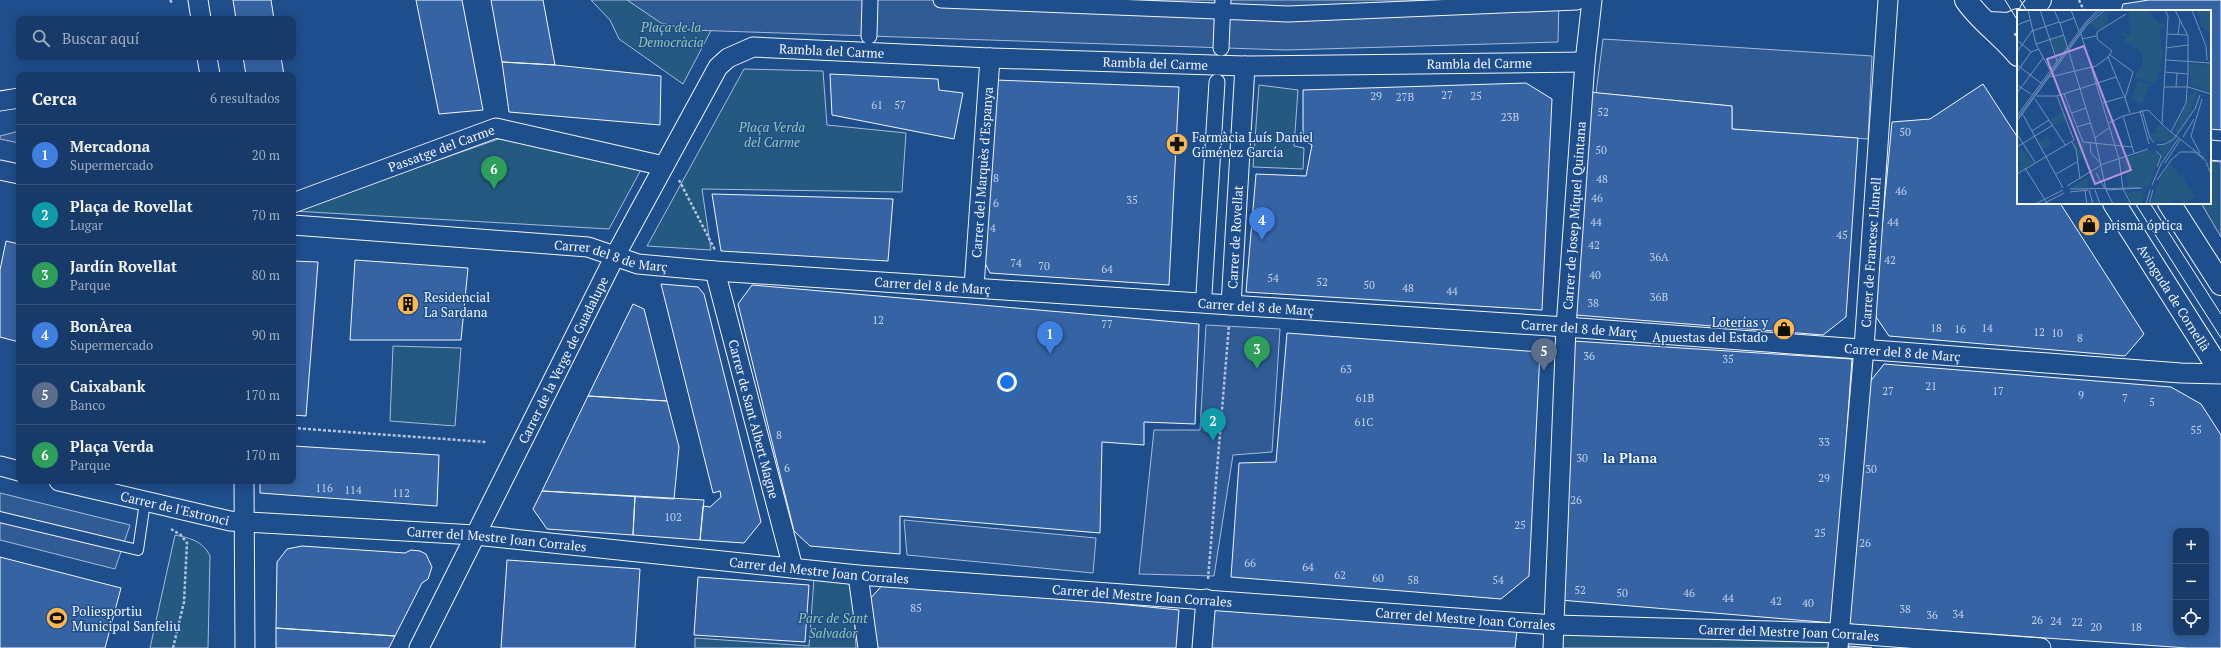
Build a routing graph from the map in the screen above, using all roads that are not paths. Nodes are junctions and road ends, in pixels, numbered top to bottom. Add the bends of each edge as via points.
1 (198, 0) edge
2 (870, 0) edge
3 (941, 0) edge
4 (1888, 0) edge
5 (1966, 0) edge
6 (2040, 0) edge
7 (2046, 0) edge
8 (1584, 1) edge
9 (1223, 6) edge
10 (2032, 10) edge
11 (2050, 10) edge
12 (201, 16) edge
13 (2017, 20) edge
14 (1988, 23) junction
15 (869, 36) dead end
16 (1221, 48) dead end
17 (2017, 54) edge
18 (728, 58) joint
19 (990, 58) junction
20 (208, 60) edge
21 (1585, 62) junction
22 (1245, 66) junction
23 (210, 72) edge
24 (1217, 82) dead end
25 (16, 98) edge
26 (0, 101) edge
27 (0, 170) edge
28 (671, 172) junction
29 (16, 173) edge
30 (296, 202) edge
31 (2115, 204) edge
32 (2170, 204) edge
33 (296, 225) edge
34 (615, 256) junction
35 (715, 261) junction
36 (2221, 284) edge
37 (974, 287) junction
38 (1204, 294) dead end
39 (1231, 305) junction
40 (1566, 327) junction
41 (1864, 348) junction
42 (2221, 373) edge
43 (0, 466) edge
44 (16, 470) edge
45 (71, 484) edge
46 (244, 484) edge
47 (144, 502) junction
48 (0, 516) edge
49 (244, 523) junction
50 (475, 535) junction
51 (793, 568) junction
52 (858, 575) junction
53 (1206, 599) junction
54 (1555, 625) junction
55 (1838, 640) edge
56 (245, 648) edge
57 (419, 648) edge
58 (868, 648) edge
59 (1202, 648) edge
60 (1553, 648) edge
61 (2041, 648) edge

1 - 12 street
2 - 15 street, Rambla del Carme
3 - 9 street
4 - 41 street, Carrer de Francesc Llunell
5 - 14 street via 1975,13
6 - 10 street
7 - 11 street
8 - 9 street via 1288,14
8 - 21 street, Carrer de Josep Miquel Quintana
9 - 16 street, Rambla del Carme
13 - 14 street via 2009,24
14 - 17 street
18 - 19 street, Rambla del Carme via 753,47
18 - 28 street, Carrer de la Verge de Guadalupe via 718,67
19 - 22 street, Rambla del Carme
19 - 37 street, Carrer del Marquès d'Espanya
20 - 23 street
21 - 22 street, Rambla del Carme
21 - 40 street, Carrer de Josep Miquel Quintana
22 - 39 street, Carrer de Rovellat
24 - 38 street, Carrer de Rovellat
25 - 26 street
27 - 29 street
28 - 30 street, Passatge del Carme via 496,128
28 - 34 street, Carrer de la Verge de Guadalupe
31 - 42 street, Avinguda de Cornellà
32 - 36 street
33 - 34 street, Carrer del 8 de Març via 588,247
34 - 35 street, Carrer del 8 de Març via 638,264
34 - 50 street, Carrer de la Verge de Guadalupe
35 - 37 street, Carrer del 8 de Març
35 - 51 street, Carrer de Sant Albert Magne
37 - 39 street, Carrer del 8 de Març
39 - 40 street, Carrer del 8 de Març
40 - 41 street, Carrer del 8 de Març
40 - 54 street, Carrer de Josep Miquel Quintana
41 - 42 street, Carrer del 8 de Març via 2181,373
41 - 55 street, Carrer de Francesc Llunell
43 - 44 street
45 - 47 street, Carrer de l'Estronci
46 - 49 street
47 - 48 lane via 138,550
47 - 49 street, Carrer de l'Estronci
49 - 50 street, Carrer del Mestre Joan Corrales
49 - 56 street
50 - 51 street, Carrer del Mestre Joan Corrales
50 - 57 street, Carrer de la Verge de Guadalupe
51 - 52 street, Carrer del Mestre Joan Corrales
52 - 53 street, Carrer del Mestre Joan Corrales
52 - 58 street
53 - 54 street, Carrer del Mestre Joan Corrales
53 - 59 street
54 - 55 street, Carrer del Mestre Joan Corrales
54 - 60 street, Carrer de Josep Miquel Quintana
55 - 61 street, Carrer del Mestre Joan Corrales

